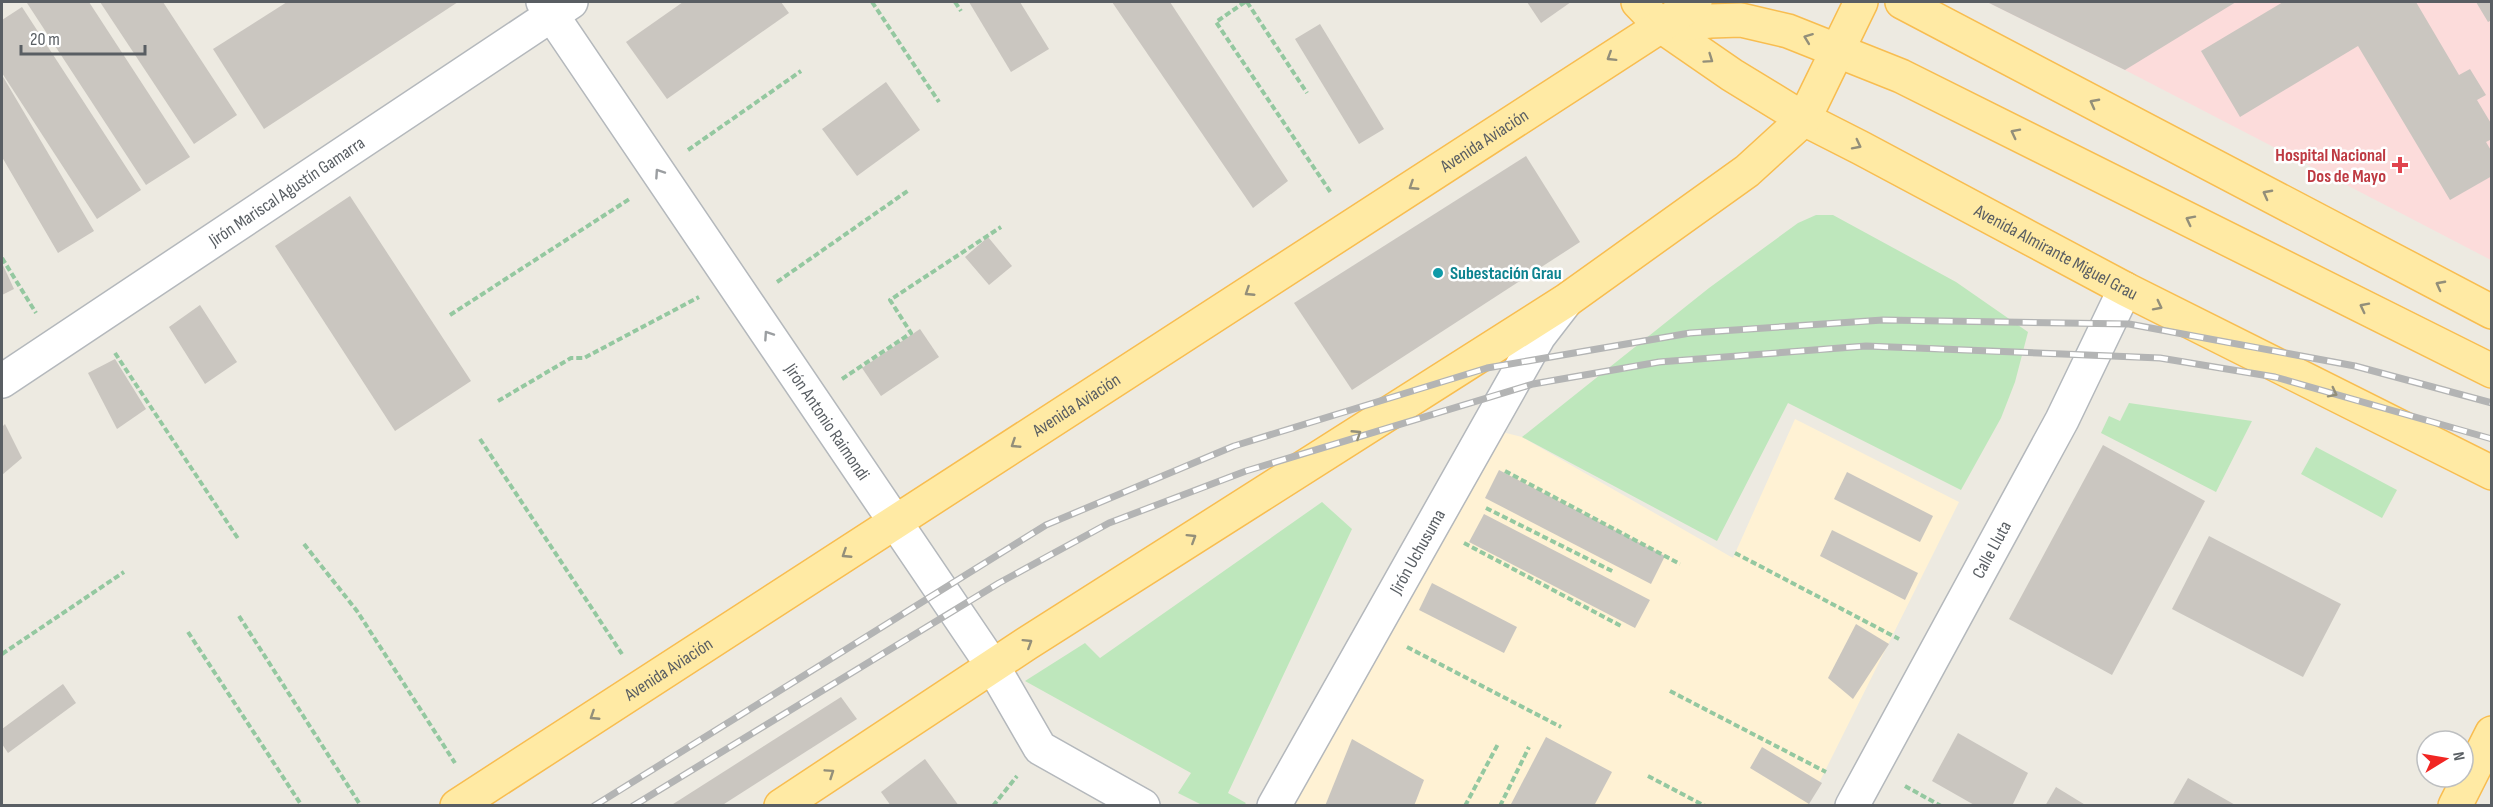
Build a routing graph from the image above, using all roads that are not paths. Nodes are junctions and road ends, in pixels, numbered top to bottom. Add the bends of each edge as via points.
1 (1638, 2) edge
2 (1695, 2) edge
3 (1861, 2) edge
4 (1902, 2) edge
5 (555, 6) edge
6 (1661, 26) junction
7 (1838, 49) junction
8 (1804, 119) junction
9 (2125, 289) junction
10 (1567, 300) junction
11 (2492, 312) edge
12 (2492, 371) edge
13 (2, 381) edge
14 (2492, 473) edge
15 (895, 522) junction
16 (992, 666) junction
17 (2492, 734) edge
18 (1856, 798) edge
19 (466, 800) edge
20 (781, 806) edge
21 (1143, 806) edge
22 (1274, 806) edge
23 (2455, 806) edge

1 - 6 main road, Avenida Almirante Miguel Grau
2 - 6 main road, Avenida Aviación
3 - 7 main road
11 -> 4 main road
5 - 13 street, Jirón Mariscal Agustín Gamarra
15 -> 5 street, Jirón Antonio Raimondi via 660,175
7 -> 6 main road via 1741,20
6 -> 8 main road, Avenida Almirante Miguel Grau
6 -> 15 main road, Avenida Aviación
7 - 8 main road
12 -> 7 main road via 1901,76
8 -> 9 main road, Avenida Almirante Miguel Grau
8 - 10 main road via 1747,171
9 -> 14 main road, Avenida Almirante Miguel Grau
9 - 18 street, Calle Lluta via 2062,420
16 -> 10 main road
10 - 22 street, Jirón Uchusuma via 1539,336
15 - 16 street, Jirón Antonio Raimondi
15 -> 19 main road, Avenida Aviación
20 -> 16 main road
16 - 21 street, Jirón Antonio Raimondi via 1040,748
17 - 23 main road

